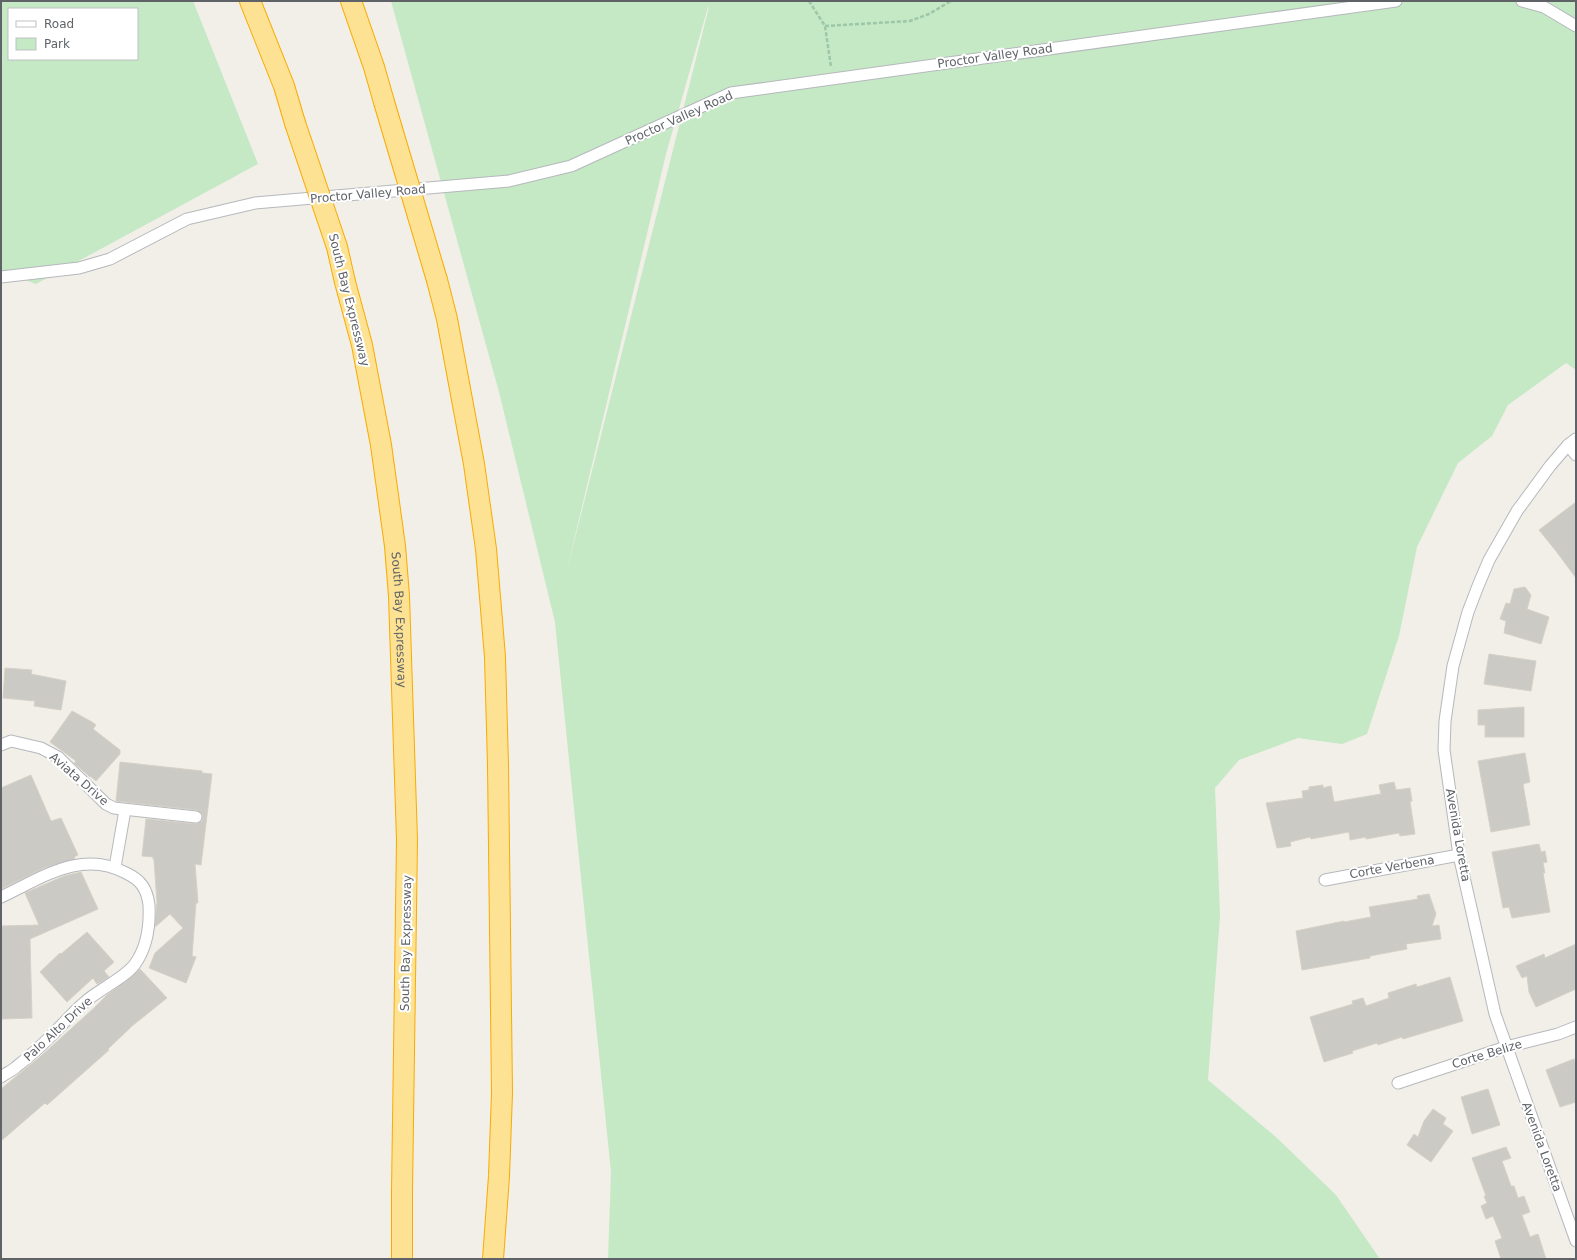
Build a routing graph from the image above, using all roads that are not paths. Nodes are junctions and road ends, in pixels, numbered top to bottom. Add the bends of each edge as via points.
1 (250, 1) edge
2 (351, 1) edge
3 (1396, 1) edge
4 (1522, 1) edge
5 (1576, 26) edge
6 (1, 277) edge
7 (1572, 442) edge
8 (1576, 455) edge
9 (6, 743) edge
10 (124, 810) junction
11 (196, 817) dead end
12 (1459, 855) junction
13 (115, 867) junction
14 (1325, 880) dead end
15 (1, 897) edge
16 (1576, 1027) edge
17 (1506, 1047) junction
18 (2, 1075) edge
19 (1398, 1083) dead end
20 (1576, 1241) edge
21 (402, 1259) edge
22 (493, 1259) edge

1 - 21 highway, South Bay Expressway, bridge via 284,86 337,247 362,345 381,445 395,546 400,596 407,840
2 - 22 highway, bridge via 374,67 447,319 474,464 486,549 495,656 498,749 502,1093 500,1176
3 - 6 street, Proctor Valley Road via 731,93 571,166 510,181 255,204 187,219 110,259 79,268
4 - 5 street via 1544,7
7 - 8 street
7 - 12 street, Avenida Loretta via 1532,488 1502,535 1478,586 1460,639 1448,694 1444,750
9 - 10 street, Aviata Drive via 41,748 58,757 106,804
10 - 11 street, Aviata Drive
10 - 13 street
12 - 14 street, Corte Verbena
12 - 17 street, Avenida Loretta via 1495,1014
13 - 15 street, Palo Alto Drive via 91,863 66,867
13 - 18 street, Palo Alto Drive via 137,878 148,896 148,934 135,965 85,1002 15,1068
16 - 17 street, Corte Belize
17 - 19 street, Corte Belize
17 - 20 street, Avenida Loretta

